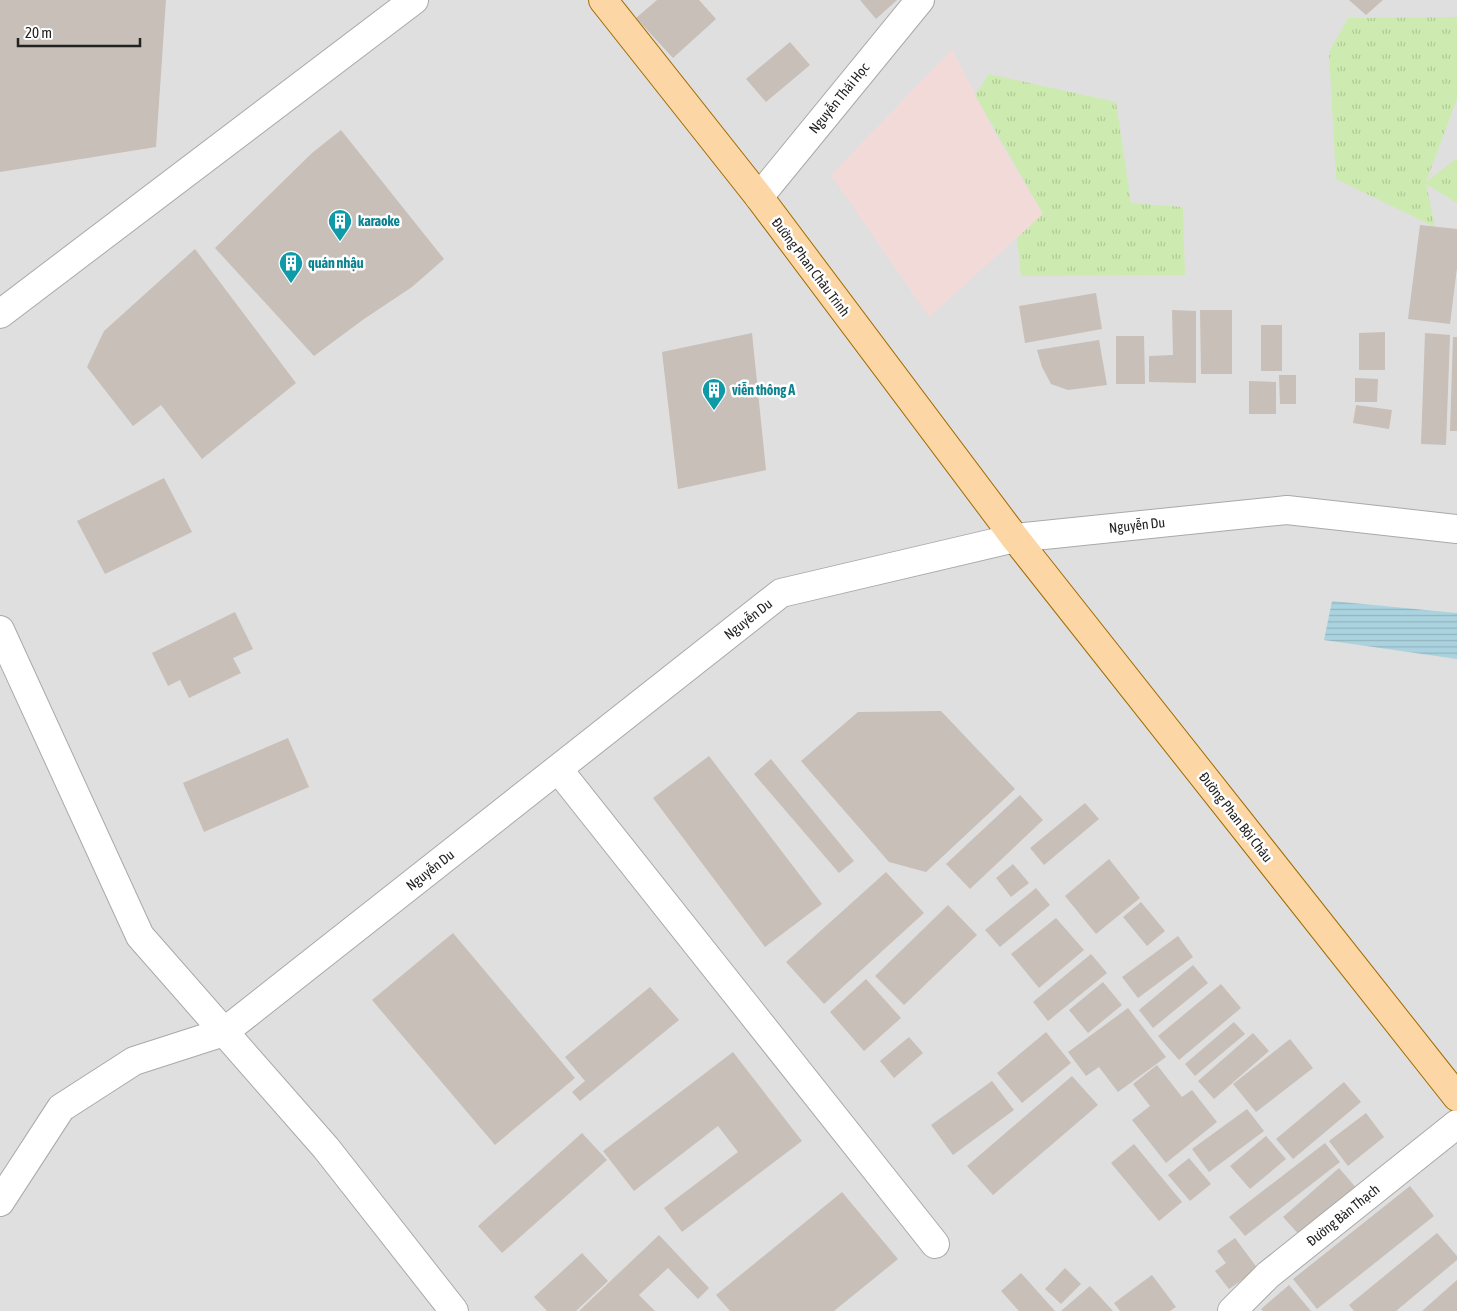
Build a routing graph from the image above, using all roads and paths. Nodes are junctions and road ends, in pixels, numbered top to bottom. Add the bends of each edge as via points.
1 (414, 0) edge
2 (603, 0) edge
3 (920, 0) edge
4 (759, 197) junction
5 (0, 314) edge
6 (1457, 529) edge
7 (1015, 538) junction
8 (0, 630) edge
9 (558, 769) junction
10 (224, 1032) junction
11 (1457, 1097) edge
12 (1457, 1124) edge
13 (0, 1202) edge
14 (935, 1244) dead end
15 (454, 1311) edge
16 (1232, 1311) edge

1 - 5 street
2 - 4 main road, Đường Phan Châu Trinh
3 - 4 street, Nguyễn Thái Học
4 - 7 main road, Đường Phan Châu Trinh
6 - 7 street, Nguyễn Du via 1287,510
7 - 9 street, Nguyễn Du via 781,593
7 - 11 main road, Đường Phan Bội Châu
8 - 10 street via 140,936
9 - 10 street, Nguyễn Du
9 - 14 street
10 - 13 street via 134,1061 61,1108
10 - 15 street via 326,1148
12 - 16 street, Đường Bàn Thạch via 1268,1275

